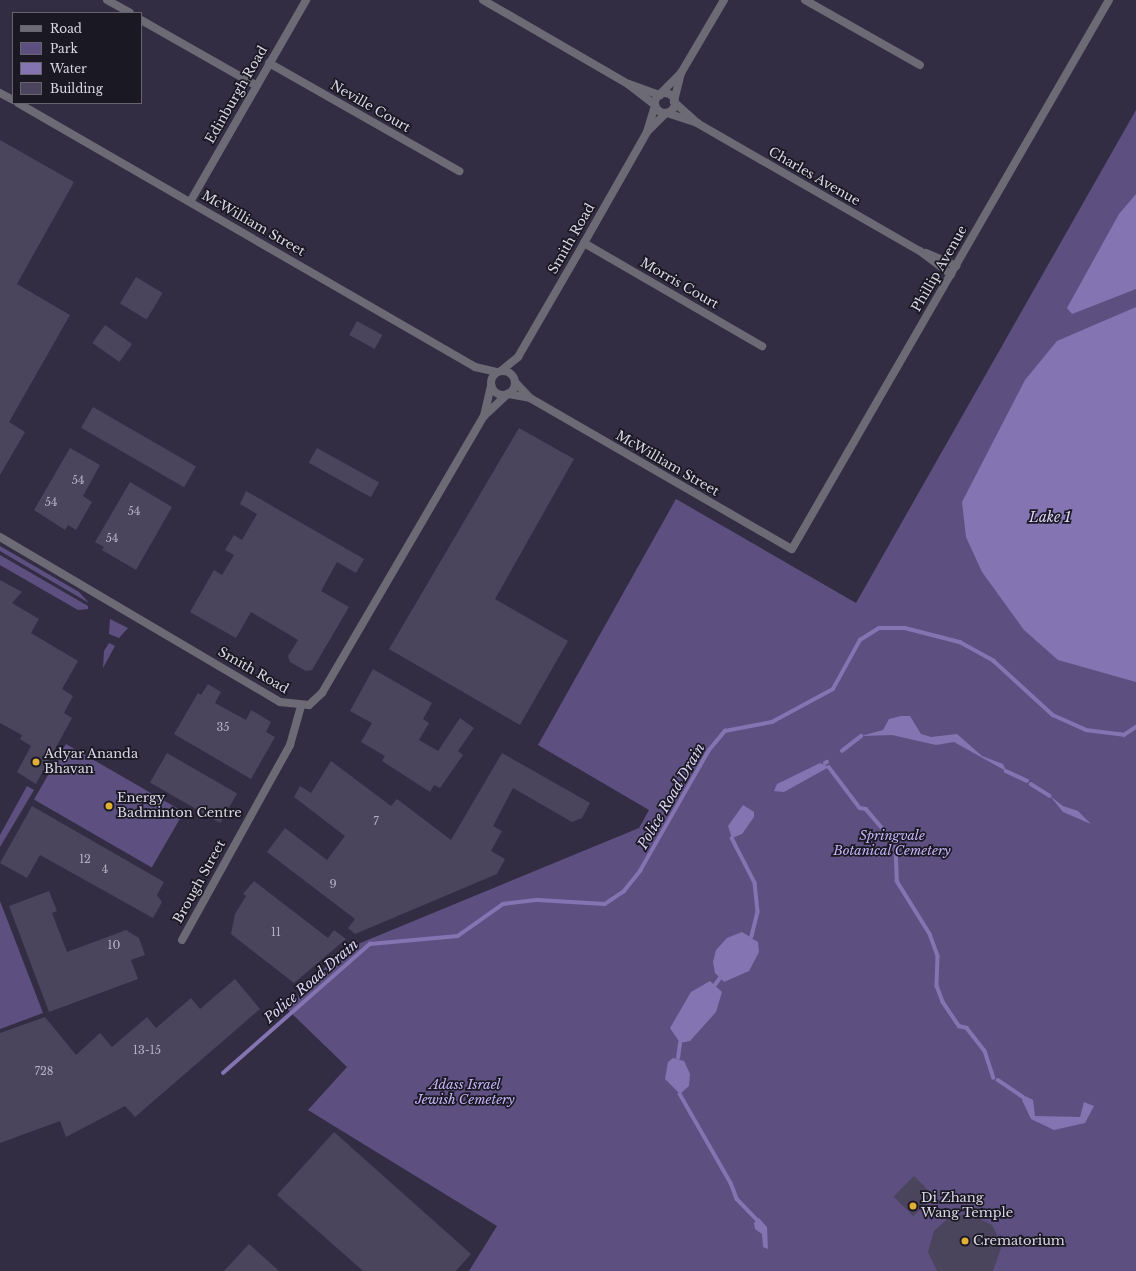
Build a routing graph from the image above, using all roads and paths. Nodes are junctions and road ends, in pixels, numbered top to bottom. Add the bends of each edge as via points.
1 (107, 0) edge
2 (306, 0) edge
3 (484, 0) edge
4 (724, 0) edge
5 (805, 0) edge
6 (1109, 0) edge
7 (128, 12) edge
8 (142, 21) edge
9 (269, 63) junction
10 (920, 65) dead end
11 (681, 73) junction
12 (628, 84) junction
13 (256, 86) junction
14 (0, 93) edge
15 (660, 94) junction
16 (12, 99) edge
17 (674, 102) junction
18 (20, 104) edge
19 (655, 105) junction
20 (667, 113) junction
21 (697, 123) junction
22 (647, 132) junction
23 (459, 171) dead end
24 (190, 202) junction
25 (584, 243) junction
26 (920, 251) junction
27 (956, 266) junction
28 (951, 274) junction
29 (762, 346) dead end
30 (518, 357) junction
31 (475, 367) junction
32 (499, 371) junction
33 (514, 380) junction
34 (490, 385) junction
35 (508, 394) junction
36 (530, 398) junction
37 (484, 416) junction
38 (0, 537) edge
39 (792, 549) joint
40 (301, 706) junction
41 (182, 940) dead end

1 - 7 street
2 - 9 street, Edinburgh Road
3 - 12 street
4 - 11 street
5 - 10 street
6 - 27 street, Phillip Avenue
8 - 13 street
9 - 13 street, Edinburgh Road
9 - 23 street, Neville Court
11 - 15 street
11 - 17 street
12 - 15 street
12 - 19 street
13 - 24 street, Edinburgh Road
14 - 16 street
15 - 17 street via 669,94
15 - 19 street
17 - 20 street
17 - 21 street, Charles Avenue
18 - 24 street, McWilliam Street
19 - 20 street via 660,112
19 - 22 street, Smith Road
20 - 21 street, Charles Avenue
20 - 22 street, Smith Road
21 - 26 street, Charles Avenue
22 - 25 street, Smith Road
24 - 31 street, McWilliam Street
25 - 29 street, Morris Court
25 - 30 street, Smith Road
26 - 27 street, Charles Avenue
26 - 28 street, Charles Avenue
27 - 28 street, Phillip Avenue
28 - 39 street, Phillip Avenue
30 - 32 street, Smith Road
30 - 33 street, Smith Road
31 - 32 street, McWilliam Street
31 - 34 street, McWilliam Street
32 - 33 street, McWilliam Street
32 - 34 street, Smith Road
33 - 35 street, Smith Road
33 - 36 street, McWilliam Street
34 - 35 street, McWilliam Street via 496,393
34 - 37 street, Smith Road
35 - 36 street, McWilliam Street
35 - 37 street, Smith Road
36 - 39 street, McWilliam Street
37 - 40 street, Smith Road via 322,693 309,705
38 - 40 street, Smith Road via 280,702
40 - 41 street, Brough Street via 290,745

